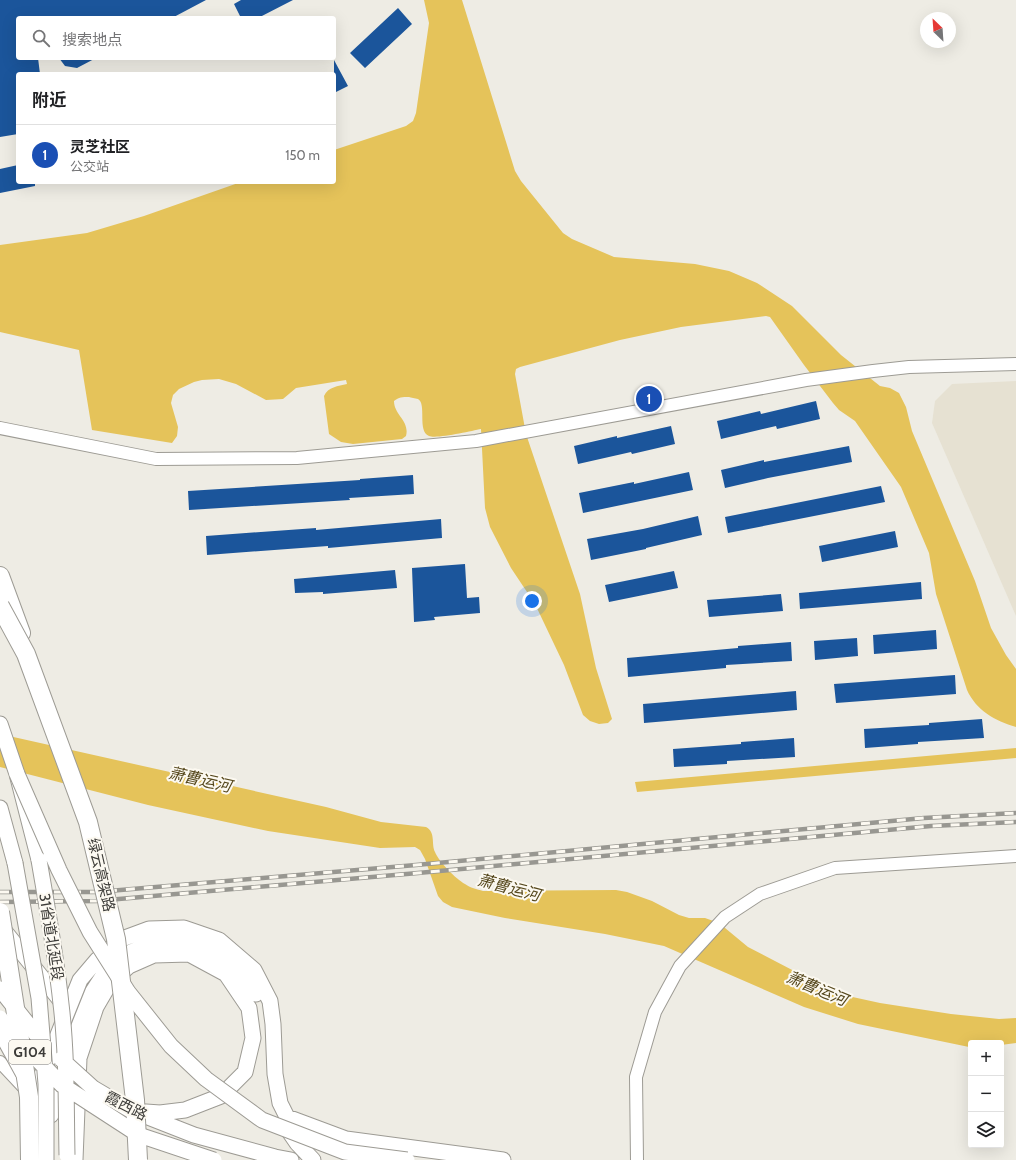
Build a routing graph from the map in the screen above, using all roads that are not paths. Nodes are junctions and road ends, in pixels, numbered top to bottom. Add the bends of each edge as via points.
1 (1016, 364) edge
2 (0, 428) edge
3 (0, 576) edge
4 (0, 606) edge
5 (0, 724) edge
6 (17, 774) junction
7 (0, 808) edge
8 (88, 822) junction
9 (1016, 856) edge
10 (0, 912) edge
11 (0, 926) edge
12 (0, 989) edge
13 (68, 1010) junction
14 (0, 1018) edge
15 (0, 1031) edge
16 (0, 1062) edge
17 (33, 1097) junction
18 (132, 1111) junction
19 (70, 1158) edge
20 (31, 1160) edge
21 (35, 1160) edge
22 (45, 1160) edge
23 (138, 1160) edge
24 (214, 1160) edge
25 (291, 1160) edge
26 (313, 1160) edge
27 (407, 1160) edge
28 (504, 1160) edge
29 (637, 1160) edge

1 - 2 street via 909,367 873,371 806,380 476,441 297,458 156,459
3 - 8 highway, bridge
4 - 8 highway, 绿云高架路, bridge via 26,654
5 - 6 main road, 31省道北延段
6 - 19 main road, 31省道北延段, bridge via 38,860 53,938 61,998
6 - 27 main road, bridge via 59,870 90,932 128,992 171,1046 206,1079 262,1120 345,1152
7 - 22 main road, bridge via 15,863 39,998 46,1084
8 - 23 highway, 绿云高架路, bridge via 116,939 135,1100
9 - 29 street via 835,868 760,894 725,917 680,966 655,1012 636,1077
10 - 20 highway, bridge via 29,1097
11 - 13 main road
12 - 18 main road, 霞西路, bridge via 39,1040 93,1088
13 - 17 main road
13 - 28 main road via 80,980 122,939 150,929 184,928 220,940 254,970 270,1002 275,1074 280,1103 287,1117 346,1138
14 - 24 main road, 霞西路 / G104, bridge via 62,1085 139,1135
15 - 21 main road, bridge via 24,1076 37,1117
16 - 17 street
17 - 20 street
18 - 19 main road via 160,1113 185,1110 222,1096 245,1072 253,1038 249,1008 226,974 189,954 154,955 129,966 110,983 96,1007 79,1058
18 - 25 main road, 霞西路 via 194,1135
22 - 26 main road via 55,1086 93,991 106,971 129,953 152,943 182,942 212,952 244,974 248,980 262,1004 268,1026 267,1075 272,1106 297,1143

